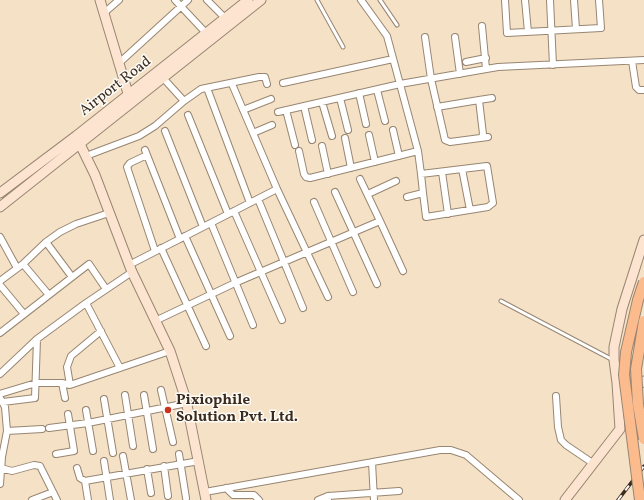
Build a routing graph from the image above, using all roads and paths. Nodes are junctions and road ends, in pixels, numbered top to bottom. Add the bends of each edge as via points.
1 (100, 0) edge
2 (119, 0) edge
3 (175, 0) edge
4 (188, 0) edge
5 (207, 0) edge
6 (248, 0) edge
7 (261, 0) edge
8 (317, 0) edge
9 (361, 0) edge
10 (380, 0) edge
11 (504, 0) edge
12 (525, 0) edge
13 (550, 0) edge
14 (574, 0) edge
15 (599, 0) edge
16 (181, 6) junction
17 (104, 13) junction
18 (225, 18) junction
19 (397, 25) dead end
20 (482, 26) dead end
21 (576, 29) junction
22 (552, 31) junction
23 (528, 32) junction
24 (206, 33) junction
25 (424, 36) dead end
26 (454, 37) dead end
27 (342, 47) dead end
28 (486, 58) junction
29 (393, 59) junction
30 (644, 60) edge
31 (632, 61) junction
32 (466, 62) dead end
33 (118, 64) junction
34 (552, 65) junction
35 (486, 69) junction
36 (460, 74) junction
37 (164, 78) junction
38 (430, 79) junction
39 (283, 83) dead end
40 (232, 84) junction
41 (267, 84) dead end
42 (400, 84) junction
43 (207, 88) junction
44 (377, 90) junction
45 (644, 90) edge
46 (359, 93) junction
47 (340, 98) junction
48 (492, 98) dead end
49 (271, 99) dead end
50 (130, 100) junction
51 (479, 100) junction
52 (184, 101) junction
53 (322, 102) junction
54 (304, 106) junction
55 (437, 107) junction
56 (243, 110) junction
57 (286, 110) junction
58 (278, 112) dead end
59 (188, 115) dead end
60 (385, 121) dead end
61 (366, 124) dead end
62 (272, 125) dead end
63 (348, 130) dead end
64 (393, 130) dead end
65 (165, 131) dead end
66 (253, 133) junction
67 (369, 135) dead end
68 (76, 136) junction
69 (332, 136) dead end
70 (345, 138) dead end
71 (312, 140) dead end
72 (81, 144) junction
73 (295, 145) dead end
74 (322, 146) dead end
75 (418, 151) junction
76 (298, 152) dead end
77 (86, 156) junction
78 (399, 156) junction
79 (375, 162) junction
80 (351, 168) junction
81 (462, 169) junction
82 (442, 172) junction
83 (328, 174) junction
84 (421, 174) junction
85 (360, 179) dead end
86 (396, 181) dead end
87 (277, 190) junction
88 (335, 192) dead end
89 (0, 193) edge
90 (423, 193) junction
91 (368, 194) junction
92 (407, 196) dead end
93 (258, 199) junction
94 (314, 202) dead end
95 (250, 203) junction
96 (0, 207) edge
97 (470, 210) junction
98 (234, 211) junction
99 (109, 213) junction
100 (228, 214) junction
101 (448, 214) junction
102 (380, 221) junction
103 (211, 223) junction
104 (203, 227) junction
105 (353, 232) junction
106 (0, 237) edge
107 (183, 237) junction
108 (644, 240) edge
109 (332, 241) junction
110 (46, 242) junction
111 (158, 250) junction
112 (307, 251) junction
113 (284, 261) junction
114 (23, 264) junction
115 (17, 268) junction
116 (130, 268) junction
117 (261, 271) junction
118 (403, 271) dead end
119 (72, 277) junction
120 (0, 281) edge
121 (237, 282) junction
122 (644, 282) edge
123 (377, 284) dead end
124 (0, 285) edge
125 (106, 289) junction
126 (353, 292) dead end
127 (212, 293) junction
128 (48, 295) junction
129 (328, 297) dead end
130 (501, 301) dead end
131 (86, 303) junction
132 (187, 306) junction
133 (303, 308) dead end
134 (24, 314) junction
135 (282, 320) dead end
136 (154, 321) junction
137 (644, 321) edge
138 (253, 325) dead end
139 (101, 331) junction
140 (0, 333) edge
141 (230, 336) dead end
142 (38, 339) junction
143 (206, 346) dead end
144 (170, 351) junction
145 (614, 360) junction
146 (120, 368) junction
147 (0, 374) edge
148 (644, 381) edge
149 (36, 383) junction
150 (62, 383) junction
151 (617, 383) junction
152 (70, 386) junction
153 (161, 390) dead end
154 (0, 394) edge
155 (144, 394) dead end
156 (125, 395) dead end
157 (556, 396) dead end
158 (65, 398) dead end
159 (104, 399) dead end
160 (1, 400) edge
161 (187, 403) junction
162 (164, 408) junction
163 (86, 410) dead end
164 (147, 411) junction
165 (68, 414) dead end
166 (128, 415) junction
167 (644, 417) edge
168 (107, 419) junction
169 (88, 423) junction
170 (69, 425) junction
171 (7, 431) junction
172 (618, 433) junction
173 (644, 439) edge
174 (173, 442) dead end
175 (2, 444) edge
176 (133, 446) dead end
177 (153, 449) dead end
178 (93, 451) dead end
179 (113, 453) dead end
180 (56, 454) dead end
181 (179, 454) dead end
182 (123, 456) dead end
183 (1, 457) edge
184 (104, 461) dead end
185 (199, 461) junction
186 (372, 462) junction
187 (180, 464) junction
188 (594, 464) junction
189 (164, 466) junction
190 (1, 468) junction
191 (77, 468) dead end
192 (147, 469) junction
193 (126, 473) junction
194 (106, 477) junction
195 (85, 481) junction
196 (0, 484) edge
197 (226, 488) junction
198 (399, 491) dead end
199 (53, 492) junction
200 (374, 492) junction
201 (151, 493) dead end
202 (644, 494) edge
203 (168, 496) dead end
204 (205, 496) edge
205 (186, 498) dead end
206 (328, 498) edge
207 (32, 500) edge
208 (57, 500) edge
209 (88, 500) edge
210 (110, 500) edge
211 (131, 500) edge
212 (259, 500) edge
213 (318, 500) edge
214 (374, 500) edge
215 (520, 500) edge
216 (565, 500) edge
217 (635, 500) edge
218 (640, 500) edge

1 - 17 street
2 - 17 street
3 - 16 street
4 - 16 street
5 - 18 street
6 - 18 street, Airport Road
7 - 37 street
8 - 27 lane
9 - 29 street via 387,36
10 - 19 lane
11 - 23 street via 507,33
12 - 23 street
13 - 22 street
14 - 21 street
15 - 21 street via 601,28
16 - 24 street
16 - 33 street
17 - 33 street
18 - 24 street, Airport Road
20 - 28 street
21 - 22 street
22 - 23 street
22 - 34 street
24 - 50 street, Airport Road
25 - 38 street
26 - 36 street
28 - 32 street
28 - 35 street
29 - 39 street
29 - 42 street
30 - 31 street
31 - 34 street
31 - 45 street via 636,87
33 - 50 street
34 - 35 street
35 - 36 street
36 - 38 street
37 - 50 street
37 - 52 street
38 - 42 street
38 - 55 street
40 - 41 street via 265,77
40 - 43 street
40 - 56 street
42 - 44 street
42 - 75 street
43 - 52 street
43 - 95 street
44 - 46 street
44 - 60 street
46 - 47 street
46 - 61 street
47 - 53 street
47 - 63 street
48 - 51 street
49 - 56 street
50 - 68 street, Airport Road
50 - 72 street
51 - 55 street
51 - 55 street via 485,137 447,142
52 - 77 street via 139,136
53 - 54 street
53 - 69 street
54 - 57 street
54 - 71 street
56 - 66 street
57 - 58 street
57 - 73 street
59 - 100 street
62 - 66 street
64 - 78 street
65 - 104 street
66 - 87 street
67 - 79 street
68 - 72 street
68 - 89 street, Airport Road
70 - 80 street
72 - 77 street
72 - 96 street
74 - 83 street
75 - 78 street
75 - 84 street
76 - 83 street via 306,177
77 - 99 street
78 - 79 street
79 - 80 street
80 - 83 street
81 - 82 street
81 - 97 street
81 - 97 street via 484,166 487,168 492,203 488,207
82 - 84 street
82 - 101 street
84 - 90 street
85 - 91 street
86 - 91 street
87 - 93 street
87 - 112 street
88 - 105 street
90 - 92 street
90 - 101 street via 426,217
91 - 102 street
93 - 95 street
93 - 113 street
94 - 109 street
95 - 98 street
97 - 101 street
98 - 100 street
98 - 117 street
99 - 110 street via 76,224
99 - 116 street
100 - 103 street
102 - 105 street
102 - 118 street
103 - 104 street
103 - 121 street
104 - 107 street
105 - 109 street
105 - 123 street
106 - 115 street
107 - 111 street
107 - 111 street via 146,152 127,167
107 - 127 street
108 - 145 street via 619,320
109 - 112 street
109 - 126 street
110 - 114 street
110 - 119 street
111 - 116 street
111 - 132 street
112 - 113 street
112 - 129 street
113 - 117 street
113 - 133 street
114 - 115 street
114 - 128 street
115 - 120 street
116 - 125 street
116 - 136 street
117 - 121 street
117 - 135 street
119 - 125 street via 89,264
119 - 128 street
121 - 127 street
121 - 138 street
122 - 218 main road, bridge via 626,352 624,375
124 - 134 street
125 - 131 street
127 - 132 street
127 - 141 street
128 - 134 street
130 - 145 lane
131 - 139 street
131 - 142 street
132 - 136 street
132 - 143 street
134 - 140 street
136 - 144 street
137 - 173 main road, bridge via 636,369
139 - 146 street
139 - 152 street via 71,356 67,367
142 - 147 street
142 - 149 street
144 - 146 street
144 - 161 street
145 - 151 street
146 - 152 street
148 - 151 street via 632,386
149 - 150 street
149 - 154 street
149 - 160 street via 36,396 33,400
150 - 152 street
150 - 158 street
151 - 172 street via 621,424
153 - 162 street
155 - 164 street
156 - 166 street
157 - 188 street via 558,427 562,440
159 - 168 street
160 - 171 street via 5,407
161 - 162 street
161 - 185 street
162 - 164 street
162 - 174 street
163 - 169 street
164 - 166 street
164 - 177 street
165 - 170 street
166 - 168 street
166 - 176 street
167 - 172 street
168 - 169 street
168 - 179 street
169 - 170 street
169 - 178 street
170 - 171 street
170 - 180 street via 74,451
171 - 175 street
172 - 188 street
175 - 183 street
181 - 187 street
182 - 193 street
183 - 190 street
184 - 194 street
185 - 187 street
185 - 204 street
186 - 197 street
186 - 200 street
186 - 215 street via 440,450 458,451
187 - 189 street
187 - 205 street
188 - 216 street
189 - 192 street
189 - 203 street
190 - 196 street
190 - 199 street via 12,470 40,466
191 - 195 street via 80,478
192 - 193 street
192 - 201 street
193 - 194 street
193 - 211 street
194 - 195 street
194 - 210 street
195 - 209 street
197 - 204 street
197 - 212 street via 233,495 254,495
198 - 200 street
199 - 207 street
199 - 208 street
200 - 206 street
200 - 214 street
202 - 217 street
206 - 213 street

